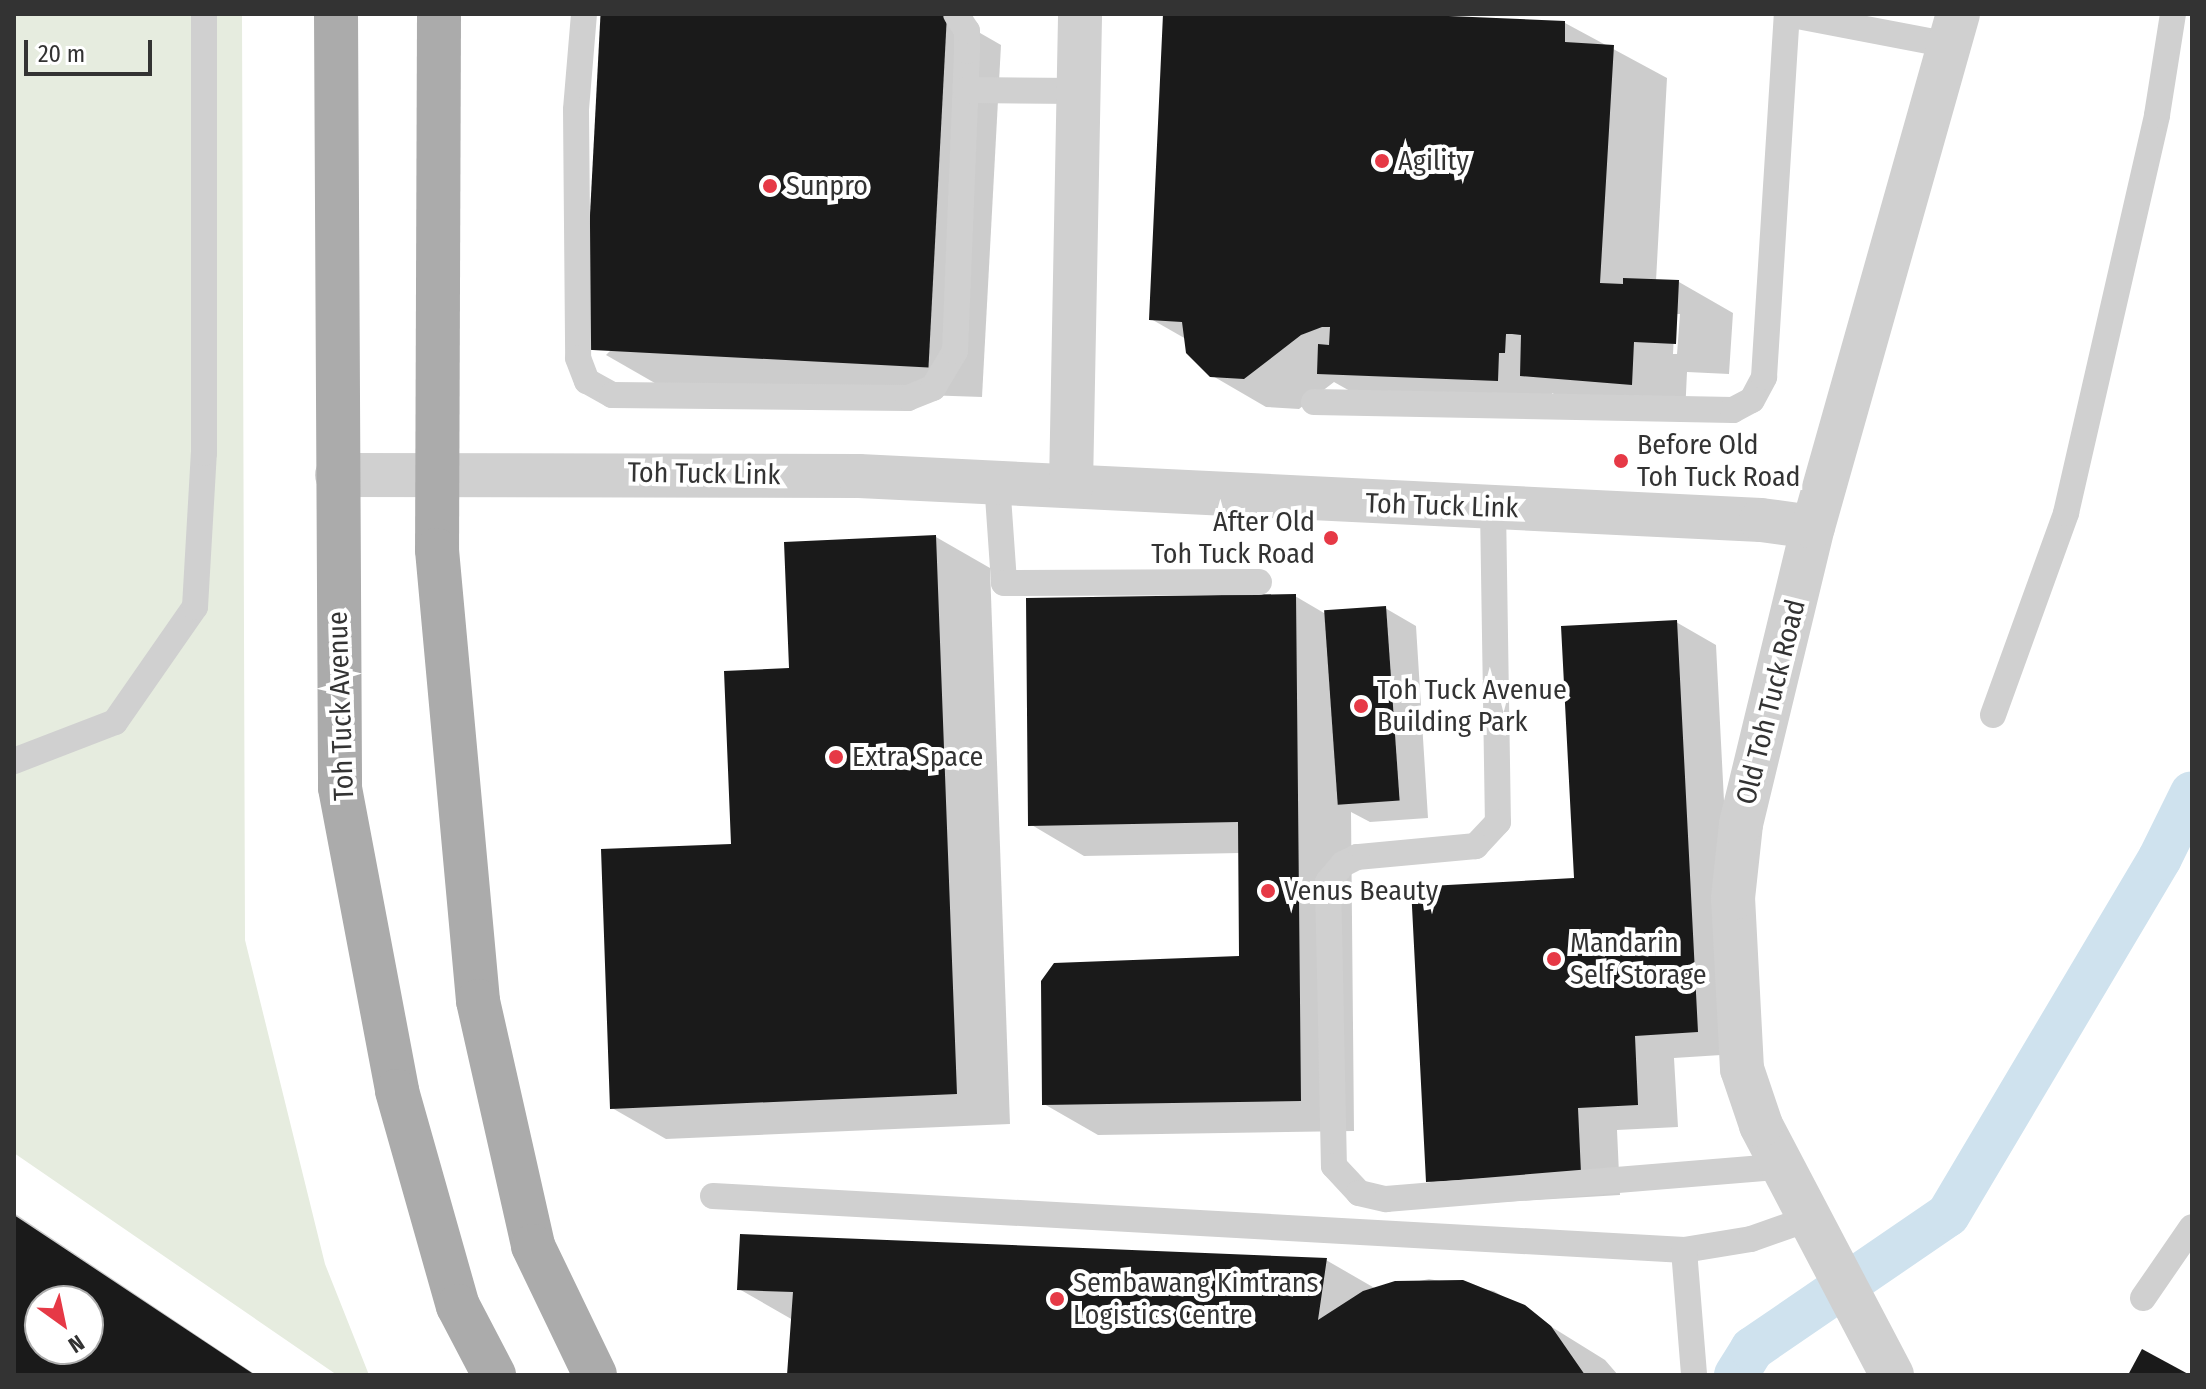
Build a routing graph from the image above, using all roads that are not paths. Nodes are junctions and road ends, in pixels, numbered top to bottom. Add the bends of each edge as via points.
1 (204, 14) edge
2 (336, 14) edge
3 (439, 14) edge
4 (584, 14) edge
5 (956, 14) edge
6 (1080, 14) edge
7 (1787, 14) edge
8 (2173, 14) edge
9 (1954, 30) edge
10 (966, 90) junction
11 (1077, 91) junction
12 (1314, 402) dead end
13 (337, 475) junction
14 (439, 475) junction
15 (997, 482) junction
16 (1071, 486) junction
17 (1493, 508) junction
18 (1813, 527) junction
19 (1259, 582) dead end
20 (1993, 715) dead end
21 (14, 761) edge
22 (1784, 1166) junction
23 (713, 1196) dead end
24 (2192, 1227) edge
25 (1820, 1234) junction
26 (1684, 1250) junction
27 (2143, 1298) dead end
28 (1886, 1361) edge
29 (494, 1375) edge
30 (595, 1375) edge
31 (1694, 1375) edge

1 - 21 lane via 204,453 195,607 115,722
2 - 13 main road, Toh Tuck Avenue
3 - 14 main road
4 - 10 lane via 576,110 578,358 594,389 612,395 908,398 933,388 955,351
5 - 10 lane via 967,31
6 - 11 street
7 - 9 lane
7 - 12 lane via 1764,377 1752,400 1733,410
8 - 20 lane via 2157,115 2066,513
9 - 18 street, Old Toh Tuck Road
10 - 11 lane
11 - 16 street
13 - 14 street, Toh Tuck Link
13 - 29 main road, Toh Tuck Avenue via 340,788 397,1091 458,1306
14 - 15 street, Toh Tuck Link via 859,476
14 - 30 main road via 437,550 478,1001 533,1246
15 - 16 street, Toh Tuck Link
15 - 19 lane via 1004,583
16 - 17 street, Toh Tuck Link
17 - 18 street, Toh Tuck Link
17 - 22 lane via 1498,822 1476,846 1357,857 1328,882 1334,1166 1359,1193 1386,1199
18 - 22 street, Old Toh Tuck Road via 1741,824 1733,898 1742,1069 1761,1125
22 - 25 street, Old Toh Tuck Road
23 - 26 lane
24 - 27 lane
25 - 26 lane
25 - 28 street, Old Toh Tuck Road
26 - 31 lane

